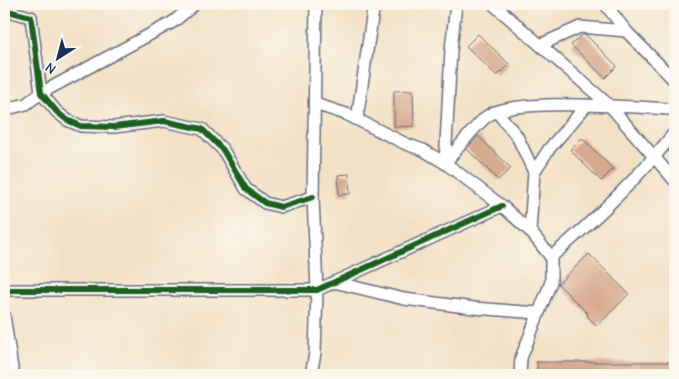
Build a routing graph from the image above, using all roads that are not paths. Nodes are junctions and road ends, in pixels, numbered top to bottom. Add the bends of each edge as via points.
1 (195, 4) edge
2 (316, 4) edge
3 (374, 4) edge
4 (456, 4) edge
5 (493, 4) edge
6 (605, 4) edge
7 (4, 10) edge
8 (626, 30) junction
9 (540, 44) junction
10 (675, 81) edge
11 (41, 93) junction
12 (315, 104) junction
13 (586, 106) junction
14 (610, 106) junction
15 (4, 110) edge
16 (675, 110) edge
17 (497, 112) junction
18 (357, 119) junction
19 (675, 132) edge
20 (655, 158) junction
21 (445, 163) junction
22 (534, 172) junction
23 (675, 181) edge
24 (313, 197) junction
25 (502, 206) junction
26 (530, 231) junction
27 (551, 257) junction
28 (334, 282) junction
29 (4, 290) edge
30 (317, 290) junction
31 (538, 313) junction
32 (4, 315) edge
33 (13, 375) edge
34 (311, 375) edge
35 (520, 375) edge

1 - 11 street via 173,22
2 - 12 street
3 - 18 street
4 - 21 street
5 - 9 street
6 - 8 street
7 - 11 street via 31,17
8 - 9 street via 580,27
8 - 10 street
9 - 14 street
11 - 15 street via 26,104
11 - 24 street via 56,112 81,126 114,127 164,121 202,129 223,150 246,190 265,203 281,207
12 - 18 street
12 - 24 street
13 - 14 street
13 - 17 street via 531,106
13 - 22 street
14 - 16 street
14 - 20 street
17 - 21 street via 486,116
17 - 22 street via 517,136
18 - 21 street
19 - 20 street
20 - 23 street
20 - 27 street via 595,219
21 - 25 street
22 - 26 street
24 - 30 street
25 - 26 street
25 - 28 street
26 - 27 street
27 - 31 street via 551,282
28 - 30 street
28 - 31 street via 404,299
29 - 30 street
30 - 34 street
31 - 35 street via 521,358
32 - 33 street

